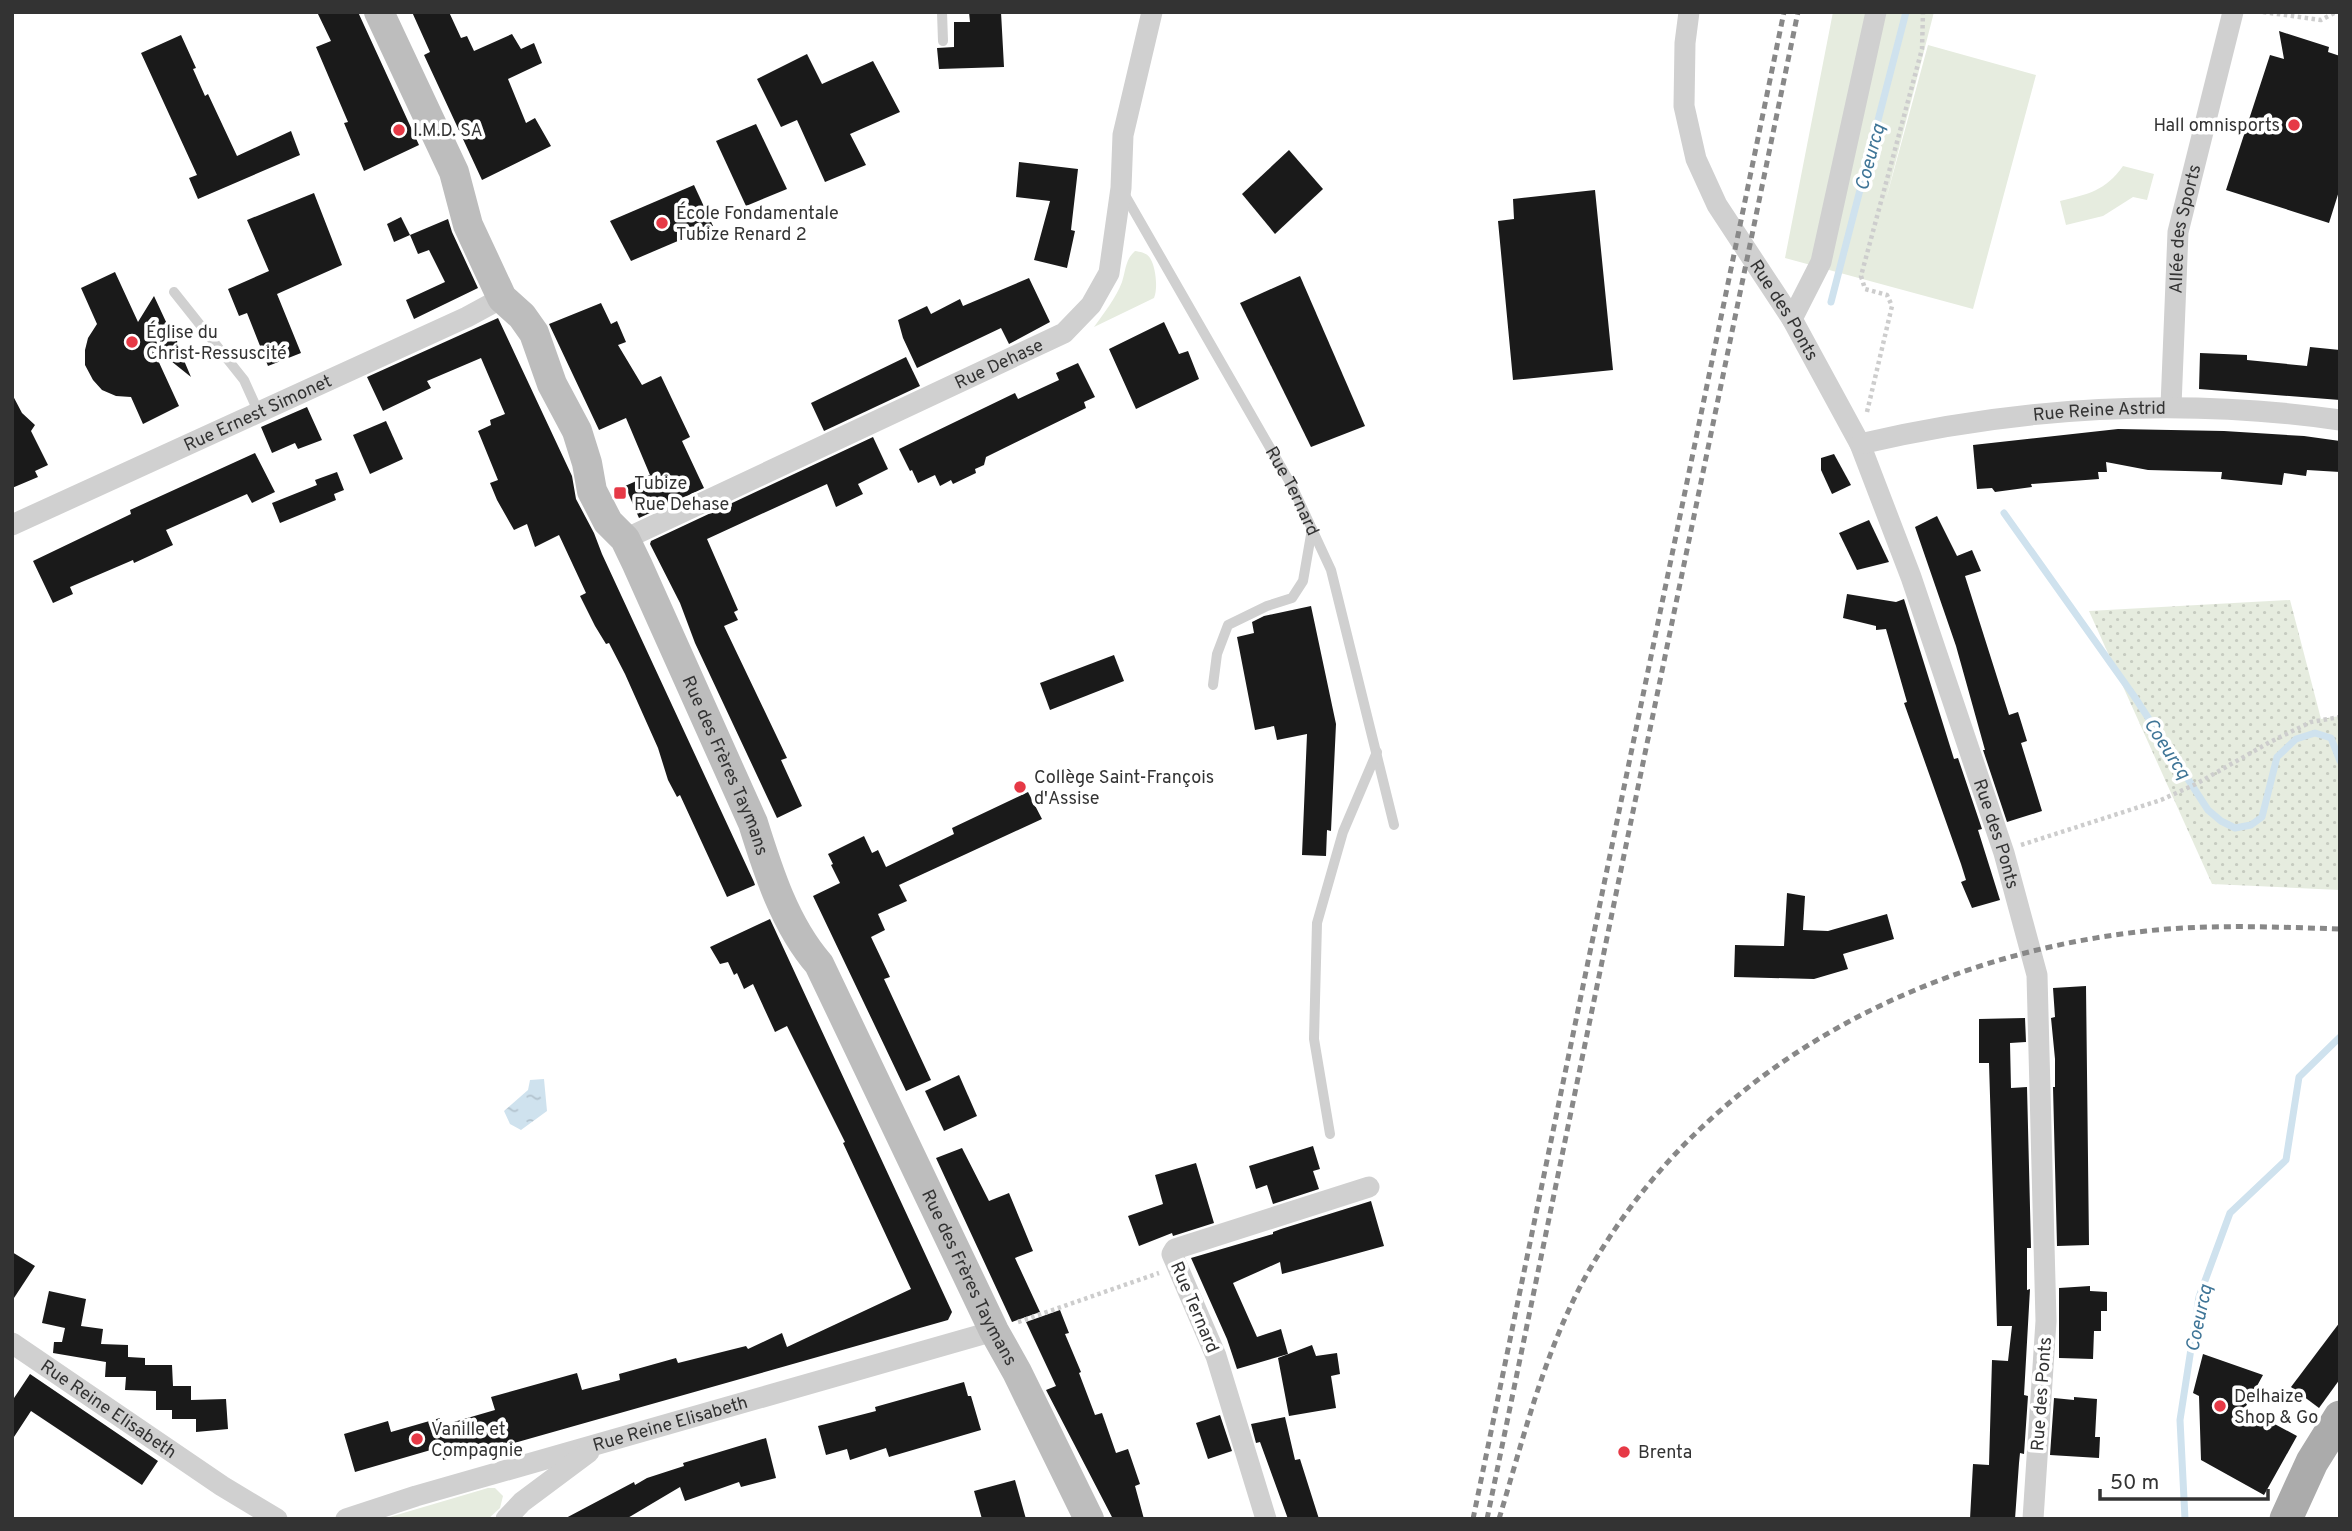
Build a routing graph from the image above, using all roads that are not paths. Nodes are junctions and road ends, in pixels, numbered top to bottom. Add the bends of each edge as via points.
1 (379, 12) edge
2 (942, 12) edge
3 (1153, 12) edge
4 (1689, 12) edge
5 (1876, 12) edge
6 (2234, 12) edge
7 (943, 41) dead end
8 (1121, 188) junction
9 (174, 292) dead end
10 (502, 298) junction
11 (1792, 319) junction
12 (2171, 406) junction
13 (258, 411) junction
14 (2340, 420) edge
15 (1860, 444) junction
16 (12, 525) edge
17 (1312, 529) junction
18 (625, 539) junction
19 (1213, 685) dead end
20 (1377, 752) junction
21 (1394, 825) dead end
22 (1330, 1134) dead end
23 (1369, 1187) dead end
24 (994, 1331) junction
25 (12, 1343) edge
26 (2340, 1417) edge
27 (599, 1444) junction
28 (2340, 1446) edge
29 (2289, 1512) edge
30 (276, 1519) edge
31 (346, 1519) edge
32 (506, 1519) edge
33 (1089, 1519) edge
34 (1266, 1519) edge
35 (2033, 1519) edge

1 - 10 street, Rue des Frères Taymans via 454,172 468,225
2 - 7 lane
3 - 8 street, Rue Dehase via 1123,135
4 - 11 street, Rue des Ponts via 1684,107 1696,159 1717,205
5 - 11 street via 1821,262
6 - 12 street, Allée des Sports via 2178,232
8 - 17 lane, Rue Ternard
8 - 18 street, Rue Dehase via 1109,273 1091,305 1064,333
9 - 13 lane via 244,380
10 - 13 street, Rue Ernest Simonet
10 - 18 street, Rue des Frères Taymans via 534,333 552,384 577,431 593,491 608,522
11 - 15 street, Rue des Ponts
12 - 14 street, Rue Reine Astrid
12 - 15 street, Rue Reine Astrid via 2108,408 1971,424
13 - 16 street, Rue Ernest Simonet
15 - 35 street, Rue des Ponts via 1911,578 2004,853 2037,975 2046,1321
17 - 19 lane via 1303,581 1293,598 1228,625 1217,653
17 - 20 lane, Rue Ternard via 1331,570
18 - 24 street, Rue des Frères Taymans via 753,822 794,927 820,964
20 - 21 lane, Rue Ternard
20 - 22 lane via 1343,832 1317,923 1314,1039
23 - 34 street, Rue Ternard via 1172,1254 1216,1356
24 - 27 street, Rue Reine Elisabeth
24 - 33 street, Rue des Frères Taymans
25 - 30 street, Rue Reine Elisabeth
26 - 29 main road
27 - 31 street, Rue Reine Elisabeth
27 - 32 street
28 - 29 main road

